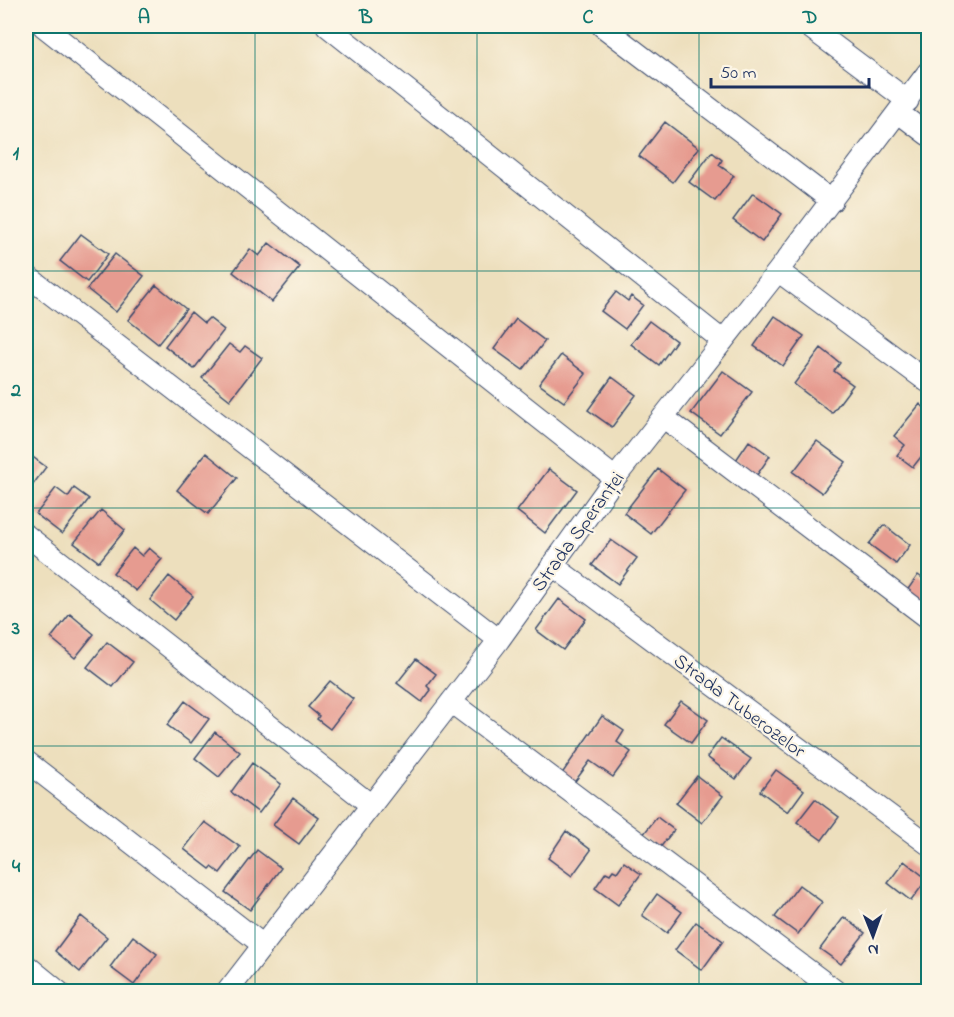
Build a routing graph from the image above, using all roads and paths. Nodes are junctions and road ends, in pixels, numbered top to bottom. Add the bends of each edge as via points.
1 (43, 26) edge
2 (327, 26) edge
3 (602, 26) edge
4 (808, 26) edge
5 (928, 72) edge
6 (903, 107) junction
7 (928, 135) edge
8 (832, 201) junction
9 (778, 271) junction
10 (26, 275) edge
11 (723, 341) junction
12 (928, 382) edge
13 (663, 417) junction
14 (615, 478) junction
15 (26, 535) edge
16 (552, 565) junction
17 (928, 618) edge
18 (499, 640) junction
19 (451, 702) junction
20 (26, 761) edge
21 (371, 805) junction
22 (928, 844) edge
23 (263, 945) junction
24 (26, 965) edge
25 (59, 992) edge
26 (227, 992) edge
27 (837, 992) edge

1 - 14 street
2 - 11 street
3 - 8 street
4 - 6 street
5 - 6 street, Strada Speranței
6 - 7 street
6 - 8 street, Strada Speranței
8 - 9 street, Strada Speranței
9 - 11 street, Strada Speranței
9 - 12 street
10 - 18 street
11 - 13 street, Strada Speranței
13 - 14 street, Strada Speranței
13 - 17 street
14 - 16 street, Strada Speranței
15 - 21 street
16 - 18 street, Strada Speranței
16 - 22 street, Strada Tuberozelor
18 - 19 street, Strada Speranței
19 - 21 street, Strada Speranței
19 - 27 street
20 - 23 street
21 - 23 street, Strada Speranței
23 - 26 street, Strada Speranței
24 - 25 street

